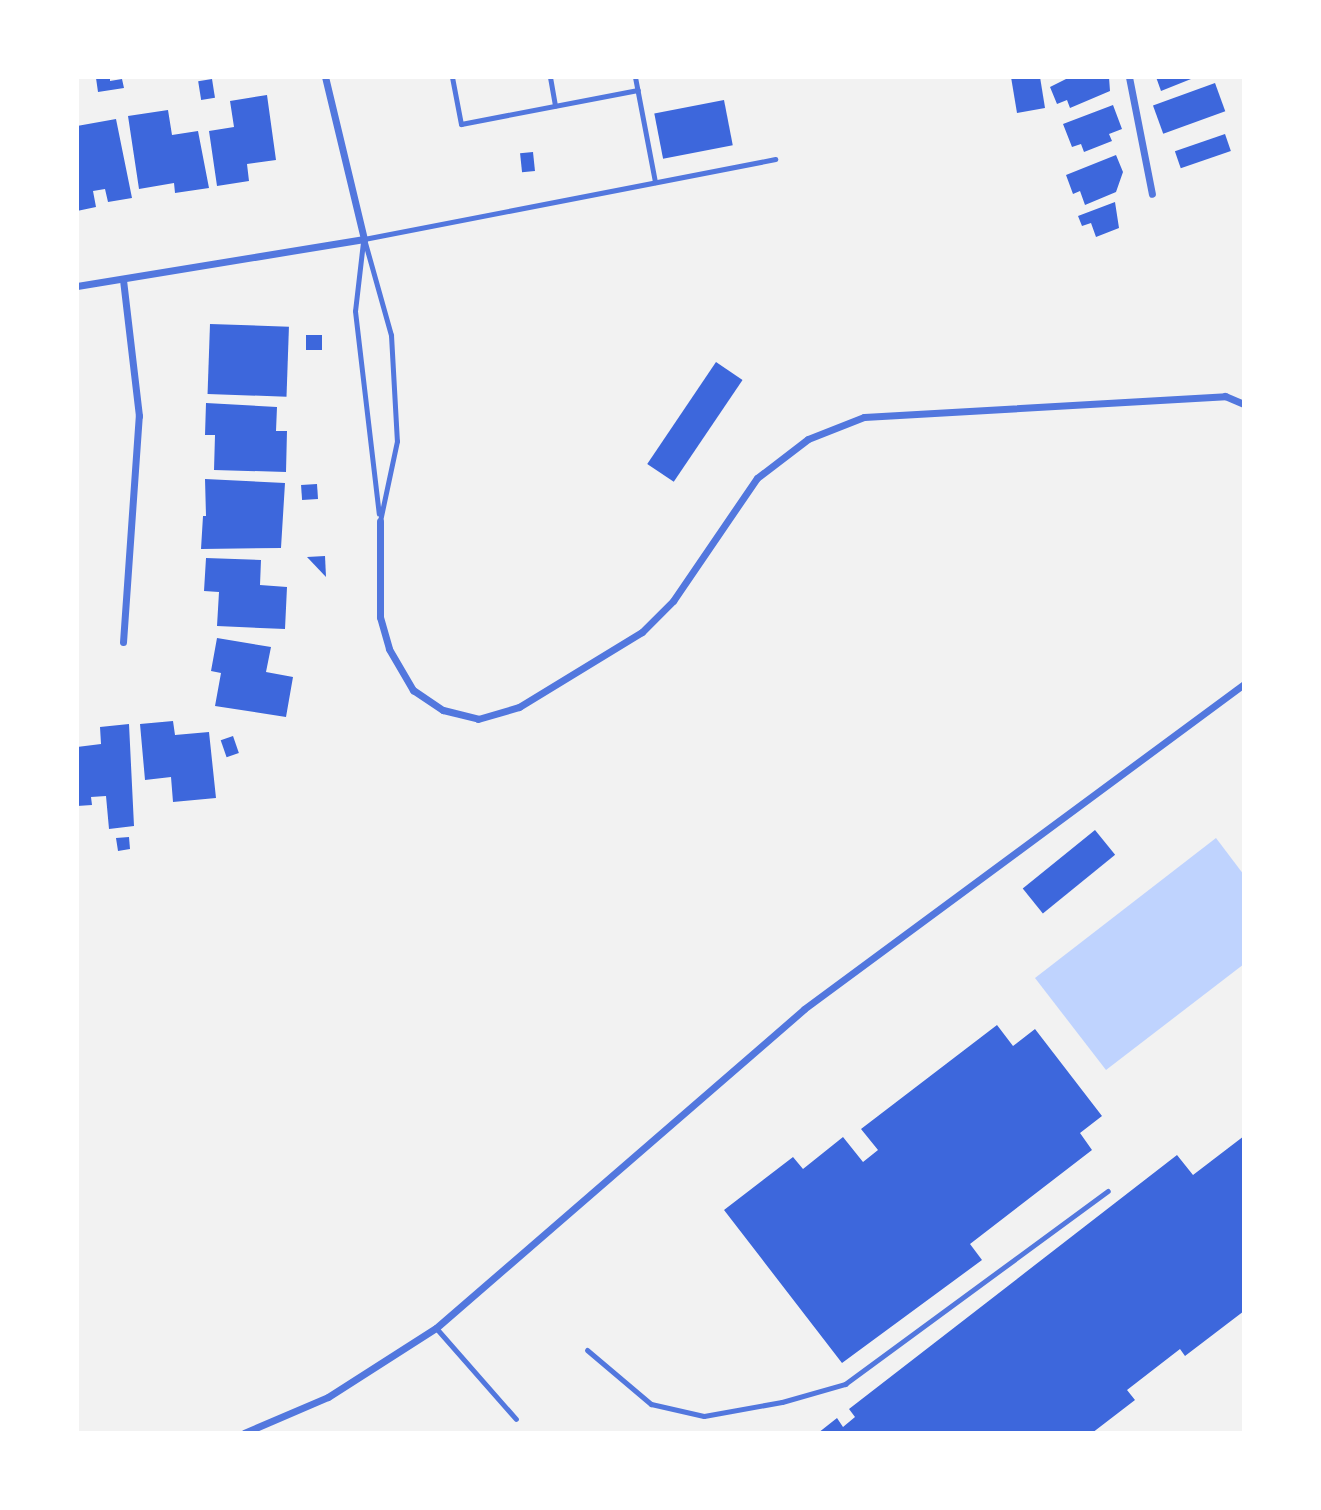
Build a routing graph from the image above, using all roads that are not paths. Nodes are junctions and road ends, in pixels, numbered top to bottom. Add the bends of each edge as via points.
1 (325, 77) edge
2 (452, 77) edge
3 (550, 77) edge
4 (635, 77) edge
5 (1129, 77) edge
6 (638, 90) junction
7 (555, 106) junction
8 (775, 159) dead end
9 (655, 182) junction
10 (1152, 194) dead end
11 (364, 239) junction
12 (123, 279) junction
13 (77, 286) edge
14 (1244, 404) edge
15 (380, 522) junction
16 (123, 642) dead end
17 (1244, 684) edge
18 (1108, 1191) dead end
19 (436, 1328) junction
20 (587, 1350) dead end
21 (516, 1419) dead end
22 (244, 1433) edge

1 - 11 street
2 - 7 lane via 461,124
3 - 7 lane
4 - 6 lane
5 - 10 street
6 - 7 lane
6 - 9 lane
8 - 9 lane
9 - 11 lane
11 - 12 street
11 - 15 lane via 355,311
11 - 15 lane via 391,335 396,428
12 - 13 street
12 - 16 street via 139,416
14 - 15 street via 1225,396 864,418 808,439 757,478 673,601 642,632 519,707 478,719 443,710 413,690 389,649 380,617
17 - 19 street via 804,1009
18 - 20 lane via 845,1384 782,1402 704,1416 651,1404
19 - 21 lane
19 - 22 street via 328,1397

